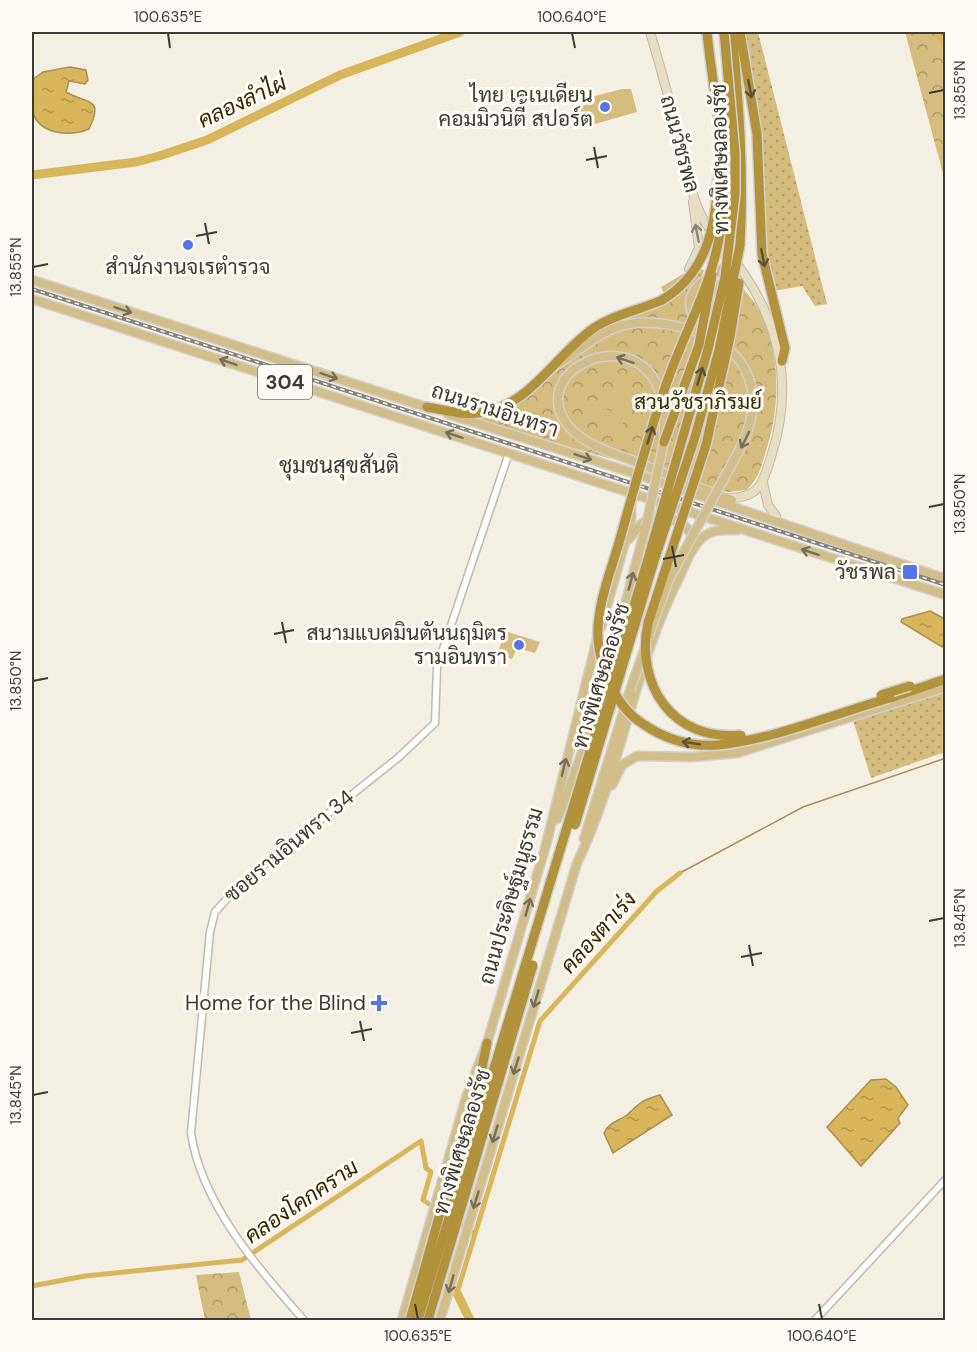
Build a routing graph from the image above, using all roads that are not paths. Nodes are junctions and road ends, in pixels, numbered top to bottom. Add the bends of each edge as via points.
1 (650, 32) edge
2 (707, 32) edge
3 (724, 32) edge
4 (732, 32) edge
5 (740, 32) edge
6 (718, 120) junction
7 (692, 194) junction
8 (740, 245) junction
9 (714, 261) junction
10 (736, 262) junction
11 (691, 268) joint
12 (706, 278) junction
13 (32, 280) edge
14 (67, 292) junction
15 (32, 299) edge
16 (62, 308) junction
17 (704, 334) junction
18 (782, 361) junction
19 (551, 369) junction
20 (428, 407) junction
21 (664, 442) junction
22 (509, 453) junction
23 (763, 483) junction
24 (611, 486) junction
25 (727, 498) junction
26 (776, 516) junction
27 (745, 531) junction
28 (829, 539) junction
29 (625, 545) junction
30 (693, 550) junction
31 (945, 579) edge
32 (945, 595) edge
33 (945, 674) edge
34 (945, 679) edge
35 (945, 687) edge
36 (892, 700) junction
37 (596, 821) junction
38 (546, 845) junction
39 (577, 863) junction
40 (487, 1043) junction
41 (945, 1179) edge
42 (424, 1239) junction
43 (461, 1248) junction
44 (304, 1320) edge
45 (402, 1320) edge
46 (410, 1320) edge
47 (418, 1320) edge
48 (428, 1320) edge
49 (440, 1320) edge
50 (815, 1320) edge

1 - 7 main road, ถนนวัชรพล
2 - 6 highway, bridge
47 -> 3 highway, ทางพิเศษฉลองรัช, bridge via 644,570 726,277 735,164
4 - 8 highway, ทางพิเศษฉลองรัช via 741,114
5 -> 18 highway via 758,134 762,254 784,348
6 - 9 highway, bridge via 724,176
6 - 19 highway, bridge via 718,177 709,240 693,275 662,300 596,327 563,353
7 - 10 main road, ถนนวัชรพล via 714,237
11 -> 7 main road via 699,248
8 - 33 highway, bridge via 741,271 711,423 648,622 643,651 649,680 661,702 680,720 710,734 730,736 762,731
8 - 48 highway, ทางพิเศษฉลองรัช, bridge via 719,350 698,426 650,572
9 - 21 highway, bridge via 699,345
36 -> 9 highway, bridge via 744,740 700,744 673,740 638,721 617,696 603,669 598,637 606,591 654,420
10 - 12 main road
10 - 18 main road, ถนนวัชรพล via 774,329
11 - 12 main road via 701,264 706,267
12 - 17 main road, bridge via 690,302 691,317
13 - 14 main road, ถนนรามอินทรา / 304
14 - 16 main road
14 -> 20 main road, ถนนรามอินทรา / 304
15 - 16 main road, ถนนรามอินทรา / 304
22 -> 16 main road, ถนนรามอินทรา / 304
17 - 19 main road, bridge via 671,325 631,324 611,329
17 -> 39 main road, bridge via 722,343 747,374 754,416 747,438 669,579
18 - 23 main road, ถนนวัชรพล via 782,417
19 - 20 highway via 515,399 492,411 463,413
20 -> 28 main road, ถนนรามอินทรา / 304
21 -> 25 main road, bridge via 662,400 647,371 632,361 614,356 587,360 563,381 559,401 563,420 575,433 603,449
38 -> 21 main road, bridge via 574,775 605,678
22 - 24 main road, ถนนรามอินทรา / 304
22 - 44 street, ซอยรามอินทรา 34 via 437,667 435,723 399,757 259,867 215,912 207,952 191,1133 200,1172 245,1252
23 - 25 main road via 747,496
23 - 26 main road via 768,505
24 - 27 main road, ถนนรามอินทรา / 304
24 - 29 main road, ถนนประดิษฐ์มนูธรรม via 632,502
25 - 26 main road
26 - 28 main road
27 - 30 main road via 710,533
32 -> 27 main road, ถนนรามอินทรา / 304
28 - 31 main road, ถนนรามอินทรา / 304
29 - 30 main road via 641,525 662,518 688,528
38 -> 29 main road, ถนนประดิษฐ์มนูธรรม via 591,662
30 - 37 main road via 658,625
34 - 36 highway
35 - 36 main road
36 - 37 main road via 727,754 628,759
37 - 39 main road
40 -> 38 main road, ถนนประดิษฐ์มนูธรรม
39 -> 43 main road
40 - 42 main road, ถนนประดิษฐ์มนูธรรม via 466,1098
40 - 46 highway, bridge
41 - 50 street
42 - 43 main road via 431,1256 440,1262 449,1260
42 - 45 main road, ถนนประดิษฐ์มนูธรรม
43 -> 49 main road

